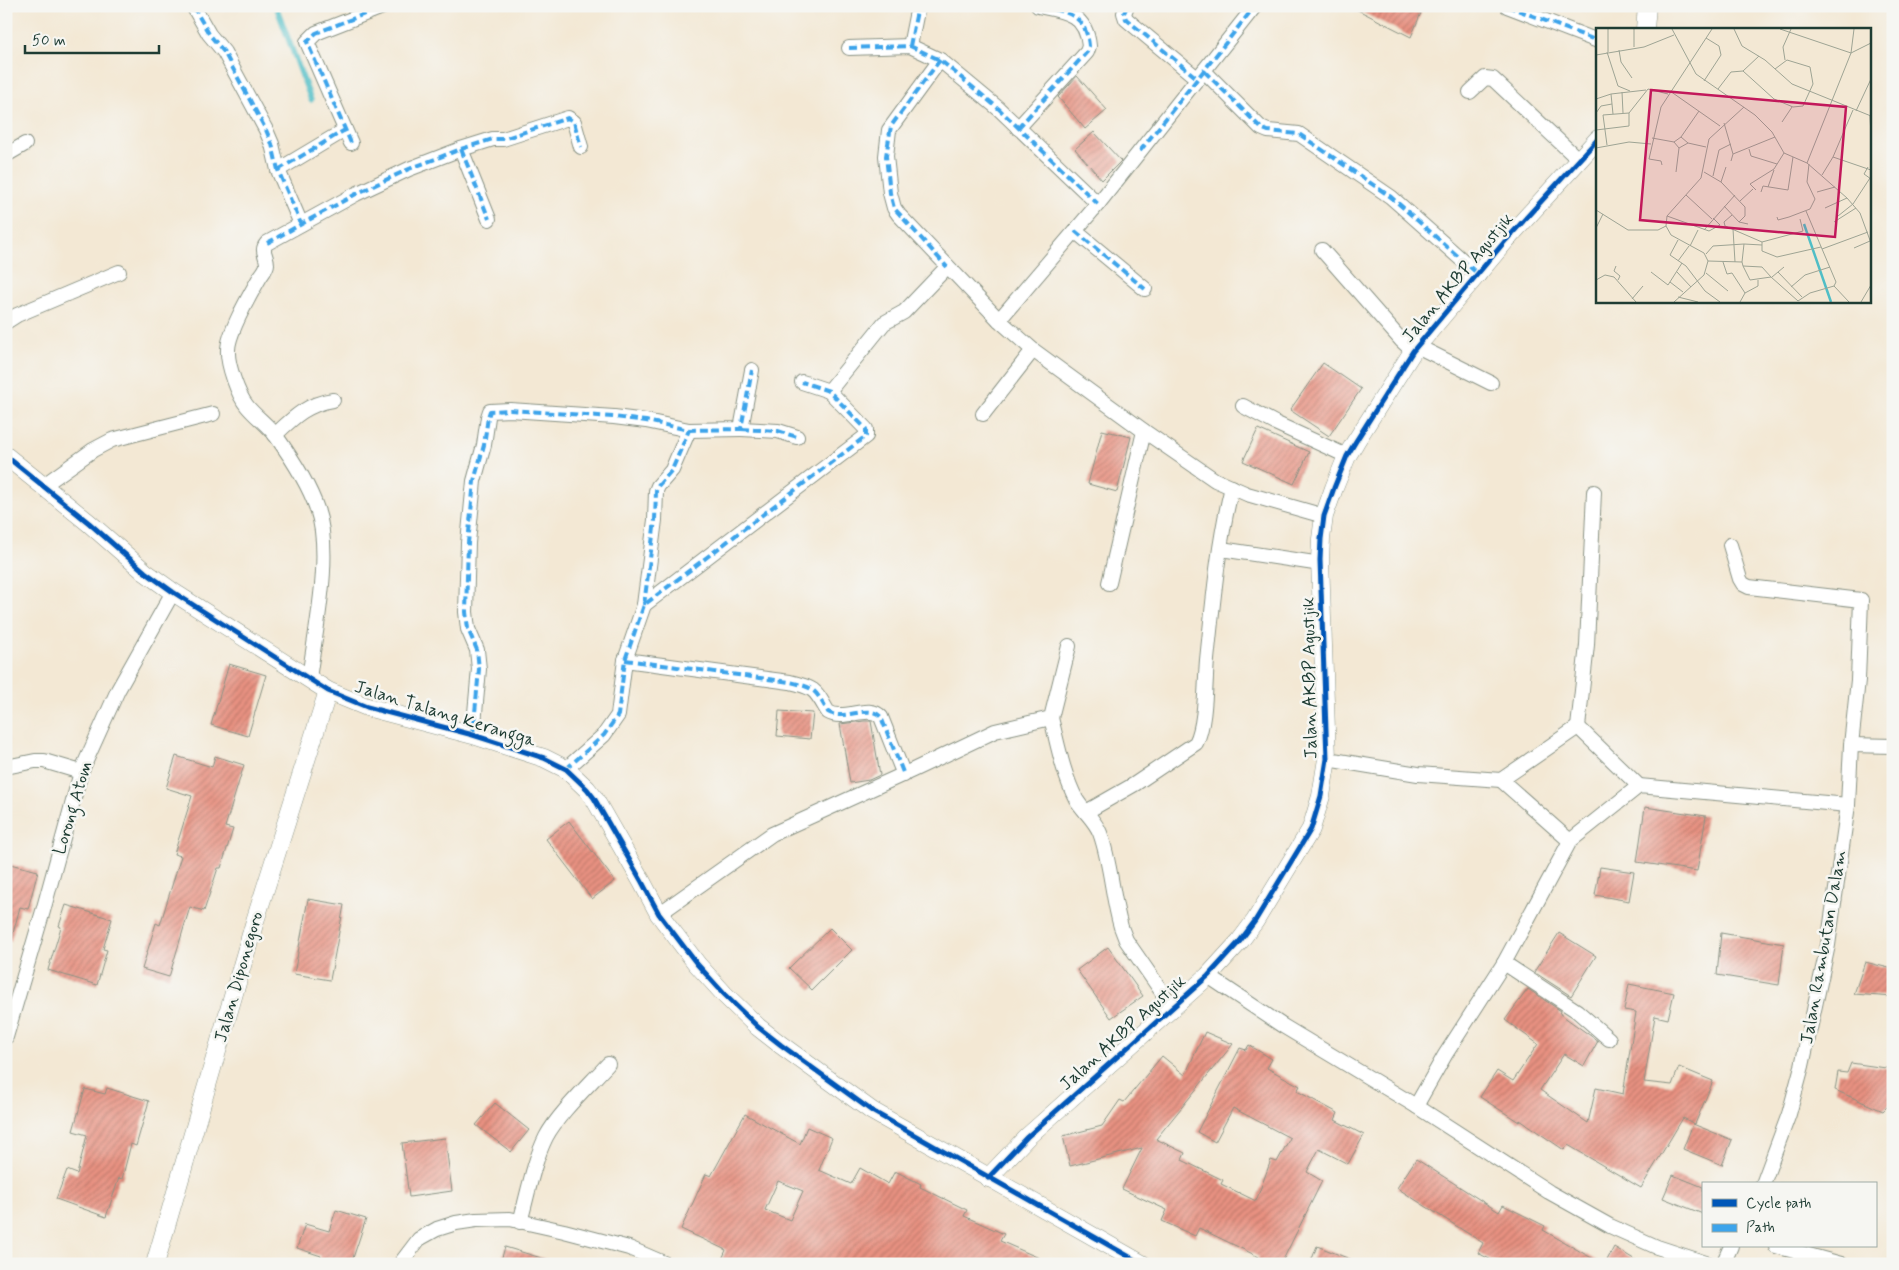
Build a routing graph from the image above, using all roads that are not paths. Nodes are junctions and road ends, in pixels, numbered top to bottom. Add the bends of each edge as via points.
1 (193, 6) edge
2 (385, 6) edge
3 (918, 6) edge
4 (1038, 6) edge
5 (1127, 6) edge
6 (1255, 6) edge
7 (1507, 6) edge
8 (1647, 6) edge
9 (1646, 28) edge
10 (1596, 40) edge
11 (910, 46) junction
12 (849, 48) dead end
13 (940, 60) junction
14 (1201, 75) junction
15 (1470, 92) dead end
16 (1018, 128) junction
17 (337, 134) junction
18 (1596, 141) edge
19 (351, 143) dead end
20 (25, 144) dead end
21 (581, 147) dead end
22 (461, 149) junction
23 (6, 155) edge
24 (1579, 160) junction
25 (278, 170) junction
26 (1098, 204) junction
27 (489, 219) dead end
28 (300, 224) junction
29 (1075, 230) junction
30 (1322, 250) dead end
31 (947, 267) junction
32 (119, 272) dead end
33 (1479, 275) junction
34 (1145, 289) dead end
35 (999, 320) junction
36 (6, 322) edge
37 (1415, 349) junction
38 (1034, 350) junction
39 (752, 370) dead end
40 (802, 382) dead end
41 (1492, 384) dead end
42 (829, 391) junction
43 (334, 400) dead end
44 (1243, 406) dead end
45 (213, 414) dead end
46 (983, 414) dead end
47 (741, 429) junction
48 (690, 430) junction
49 (1144, 431) junction
50 (276, 435) junction
51 (797, 437) dead end
52 (6, 456) edge
53 (1347, 456) junction
54 (44, 485) junction
55 (1232, 487) junction
56 (1594, 492) dead end
57 (1324, 516) junction
58 (1730, 545) dead end
59 (1221, 549) junction
60 (1321, 564) junction
61 (1109, 583) dead end
62 (173, 592) junction
63 (644, 606) junction
64 (1069, 646) dead end
65 (625, 660) junction
66 (319, 686) junction
67 (1051, 718) junction
68 (1578, 726) junction
69 (473, 735) junction
70 (1851, 745) junction
71 (1893, 746) edge
72 (1327, 760) junction
73 (6, 767) edge
74 (566, 770) junction
75 (81, 772) junction
76 (904, 775) junction
77 (1501, 780) junction
78 (1639, 786) junction
79 (1848, 806) junction
80 (1086, 812) junction
81 (1570, 841) junction
82 (659, 914) junction
83 (1504, 963) junction
84 (1208, 976) junction
85 (1173, 1008) junction
86 (6, 1038) edge
87 (1609, 1040) dead end
88 (608, 1064) dead end
89 (1416, 1106) junction
90 (988, 1178) junction
91 (1764, 1182) edge
92 (520, 1222) junction
93 (1730, 1248) edge
94 (1783, 1248) edge
95 (155, 1264) edge
96 (400, 1264) edge
97 (666, 1264) edge
98 (1142, 1264) edge
99 (1709, 1264) edge
100 (1723, 1264) edge
101 (1841, 1264) edge

1 - 25 street via 224,52 266,130
2 - 17 street via 308,40
3 - 11 street
4 - 16 street via 1075,16 1083,26 1090,46
5 - 14 street via 1126,19
6 - 14 street
7 - 10 street
8 - 9 street
11 - 12 street
11 - 13 street
13 - 16 street
13 - 31 street via 891,126 886,156 894,208
14 - 26 street
14 - 33 street via 1261,128 1301,135 1390,197
15 - 24 street via 1481,80 1492,79
16 - 26 street
17 - 19 street
17 - 25 street
18 - 24 street, Jalan AKBP Agustjik
20 - 23 street
21 - 22 street via 574,122 568,118
22 - 27 street
22 - 28 street via 370,187
24 - 33 street, Jalan AKBP Agustjik via 1506,240
25 - 28 street
26 - 29 street
28 - 50 street via 265,244 265,268 232,333 228,350 236,385 246,404
29 - 34 street
29 - 35 street
30 - 37 street
31 - 35 street
31 - 42 street via 904,312 884,322
32 - 36 street via 17,314
33 - 37 street, Jalan AKBP Agustjik
35 - 38 street
37 - 41 street
37 - 53 street, Jalan AKBP Agustjik
38 - 46 street
38 - 49 street
39 - 47 street
40 - 42 street
42 - 63 street via 866,429 866,436
43 - 50 street via 311,406
44 - 53 street
45 - 54 street via 112,440
47 - 48 street
47 - 51 street via 778,431
48 - 63 street via 672,470 656,491
48 - 69 street via 646,421 571,414 495,410 488,414 484,445 474,480 468,543 466,612 468,630 477,650 478,669
49 - 55 street via 1215,480
49 - 61 street
50 - 66 street via 307,487 317,509 323,536
52 - 54 street, Jalan Talang Kerangga
53 - 57 street, Jalan AKBP Agustjik
54 - 62 street, Jalan Talang Kerangga
55 - 57 street
55 - 59 street
56 - 68 street via 1587,645
57 - 60 street, Jalan AKBP Agustjik
58 - 70 street, Jalan Rambutan Dalam via 1740,579 1748,587 1861,600 1858,680
59 - 60 street
59 - 80 street via 1203,710 1196,743
60 - 72 street, Jalan AKBP Agustjik
62 - 66 street, Jalan Talang Kerangga
62 - 75 street, Lorong Atom via 118,690
63 - 65 street
64 - 67 street
65 - 74 street via 618,714 604,735
65 - 76 street via 790,682 814,689 832,714 878,713
66 - 69 street, Jalan Talang Kerangga via 367,707
66 - 95 street, Jalan Diponegoro
67 - 76 street via 995,731
67 - 80 street via 1067,777
68 - 77 street
68 - 78 street
69 - 74 street, Jalan Talang Kerangga via 544,758
70 - 71 street
70 - 79 street, Jalan Rambutan Dalam
72 - 77 street via 1418,774
72 - 84 street, Jalan AKBP Agustjik via 1311,829 1255,921
73 - 75 street via 44,761
74 - 82 street, Jalan Talang Kerangga via 594,798
75 - 86 street, Lorong Atom
76 - 82 street via 772,834
77 - 81 street
78 - 79 street
78 - 81 street
79 - 91 street, Jalan Rambutan Dalam via 1828,945 1802,1066 1789,1114
80 - 85 street via 1102,838 1123,932
81 - 83 street
82 - 90 street, Jalan Talang Kerangga via 725,995 780,1045 872,1111
83 - 87 street via 1577,1011
83 - 89 street
84 - 85 street, Jalan AKBP Agustjik
84 - 89 street via 1283,1026
85 - 90 street, Jalan AKBP Agustjik via 1027,1137
88 - 92 street via 547,1137
89 - 99 street via 1549,1192 1610,1226 1657,1247
90 - 98 street, Jalan Talang Kerangga
92 - 96 street via 510,1219 476,1220 437,1229 419,1239
92 - 97 street via 629,1248
93 - 100 street
94 - 101 street

